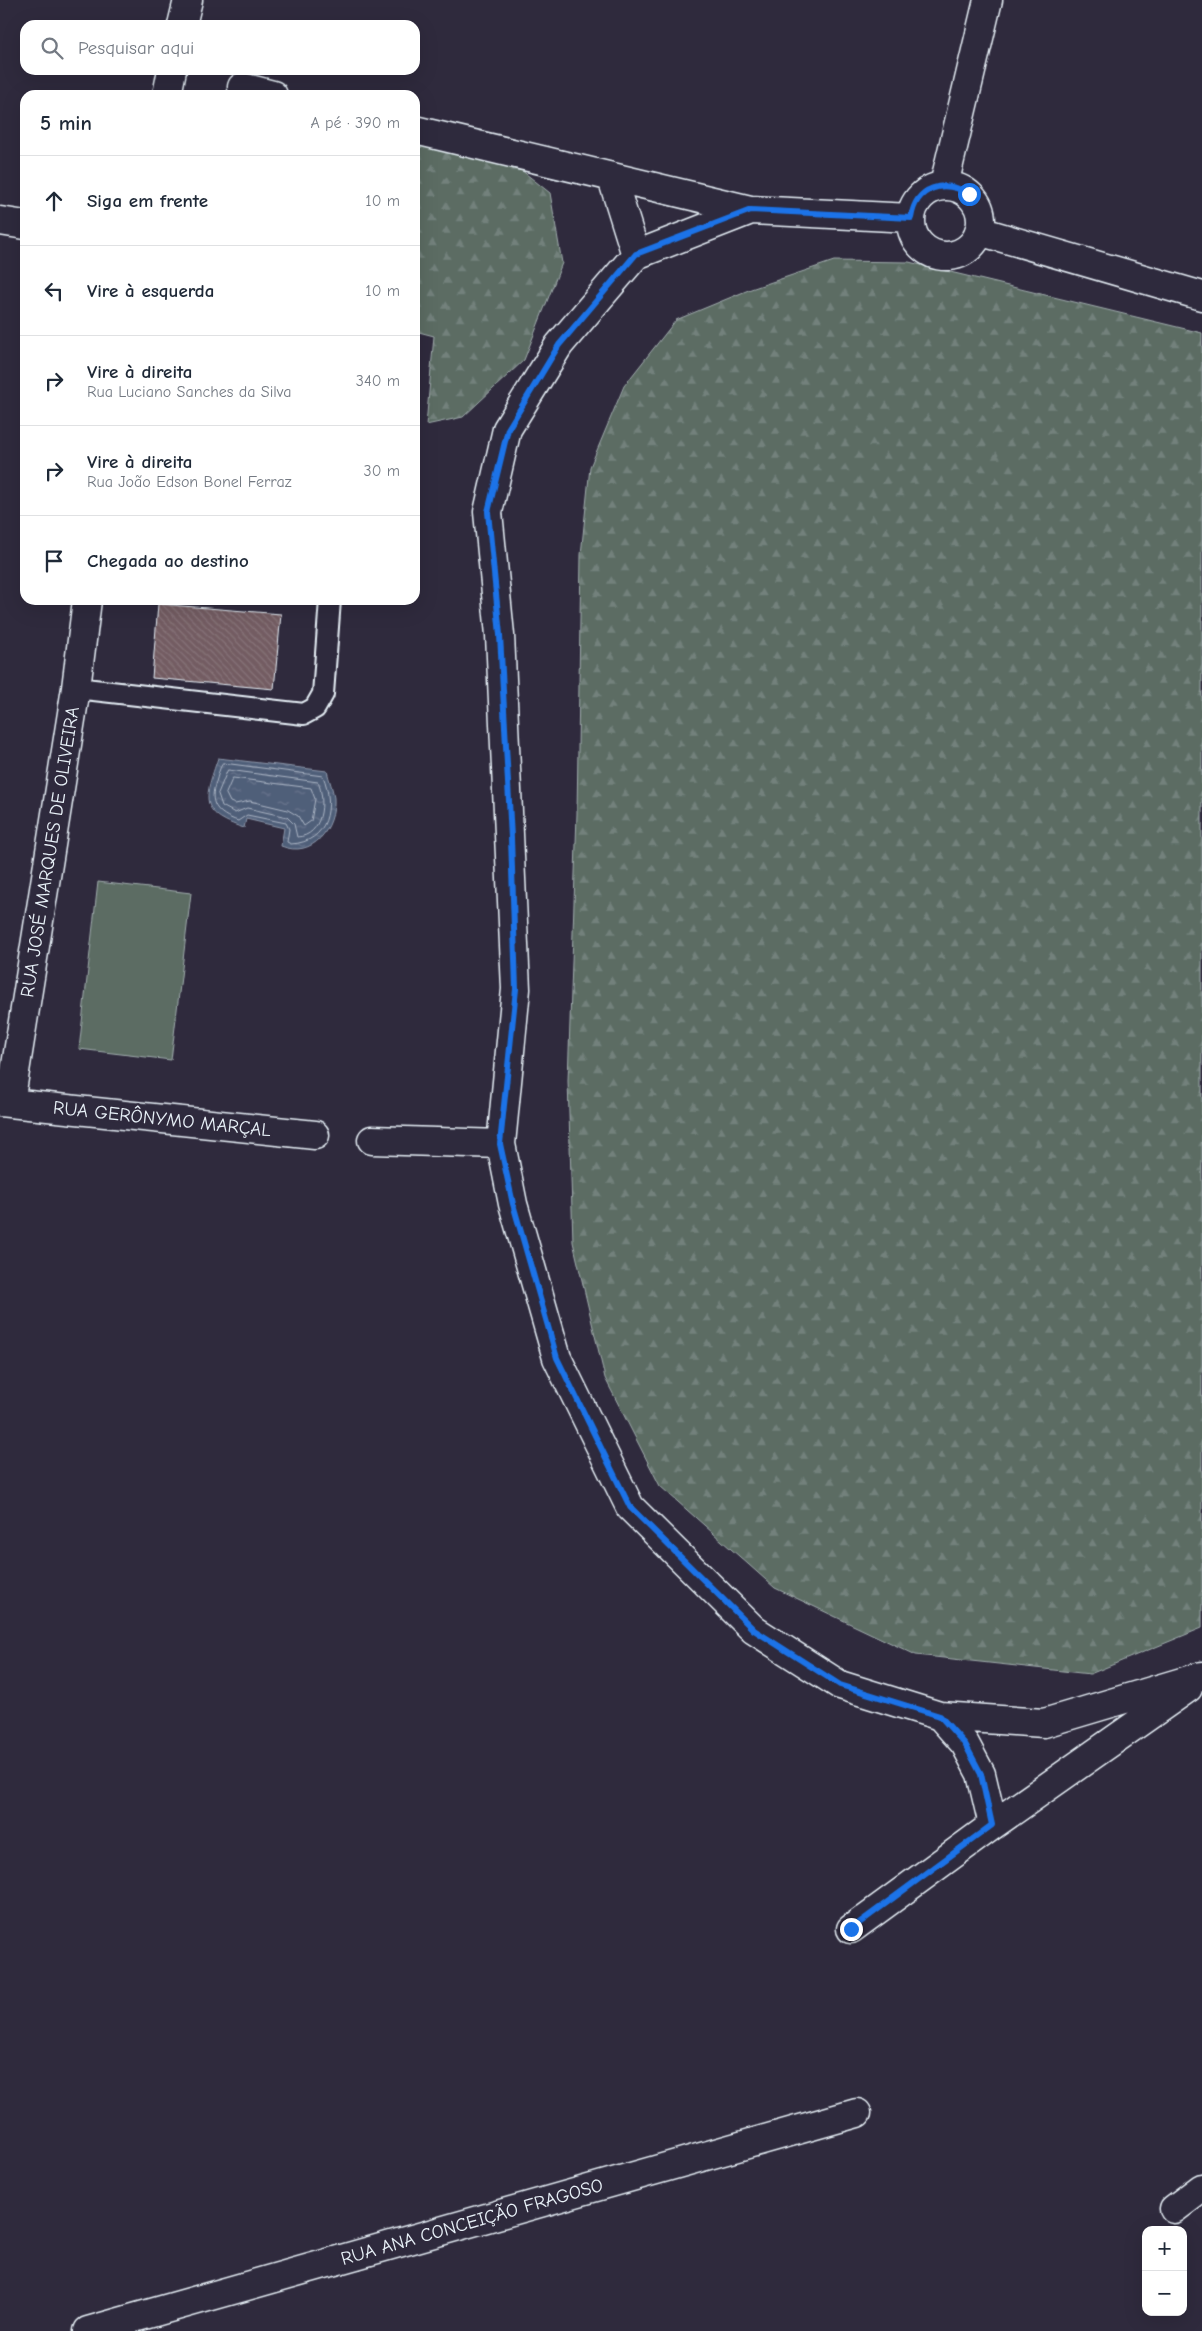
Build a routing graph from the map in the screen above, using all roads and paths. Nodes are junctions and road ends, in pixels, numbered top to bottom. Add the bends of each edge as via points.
1 (188, 0) edge
2 (988, 0) edge
3 (183, 20) edge
4 (171, 75) edge
5 (242, 88) dead end
6 (168, 90) edge
7 (251, 90) edge
8 (420, 131) edge
9 (612, 178) junction
10 (944, 185) junction
11 (751, 210) junction
12 (911, 218) junction
13 (0, 221) edge
14 (20, 224) edge
15 (979, 231) junction
16 (636, 254) junction
17 (1202, 296) edge
18 (86, 605) edge
19 (330, 605) edge
20 (76, 688) junction
21 (5, 1102) edge
22 (315, 1135) dead end
23 (372, 1140) dead end
24 (500, 1144) junction
25 (1202, 1677) edge
26 (940, 1716) junction
27 (992, 1825) junction
28 (851, 1929) dead end
29 (857, 2113) dead end
30 (1202, 2188) edge
31 (1174, 2209) dead end
32 (88, 2331) edge

1 - 3 street
2 - 10 street
4 - 6 street
5 - 7 street
8 - 9 street
9 - 11 street
9 - 16 street
10 - 12 street via 930,189 919,198
10 - 15 street via 958,187 969,194 981,218
11 - 12 street
11 - 16 street
12 - 15 street via 914,236 922,247 934,254 948,256 961,252 972,244
13 - 14 street
15 - 17 street
16 - 24 street via 559,345 508,429 488,512 500,635 516,989
18 - 20 street, RUA JOSÉ MARQUES DE OLIVEIRA
19 - 20 lane via 323,694 315,708 304,714
20 - 21 street, RUA JOSÉ MARQUES DE OLIVEIRA
21 - 22 street, RUA GERÔNYMO MARÇAL
23 - 24 street
24 - 26 street via 513,1204 557,1358 630,1507 754,1630 840,1685
25 - 26 street via 1044,1723
25 - 27 street
26 - 27 street via 965,1744 981,1774
27 - 28 street
29 - 32 street, RUA ANA CONCEIÇÃO FRAGOSO
30 - 31 street

